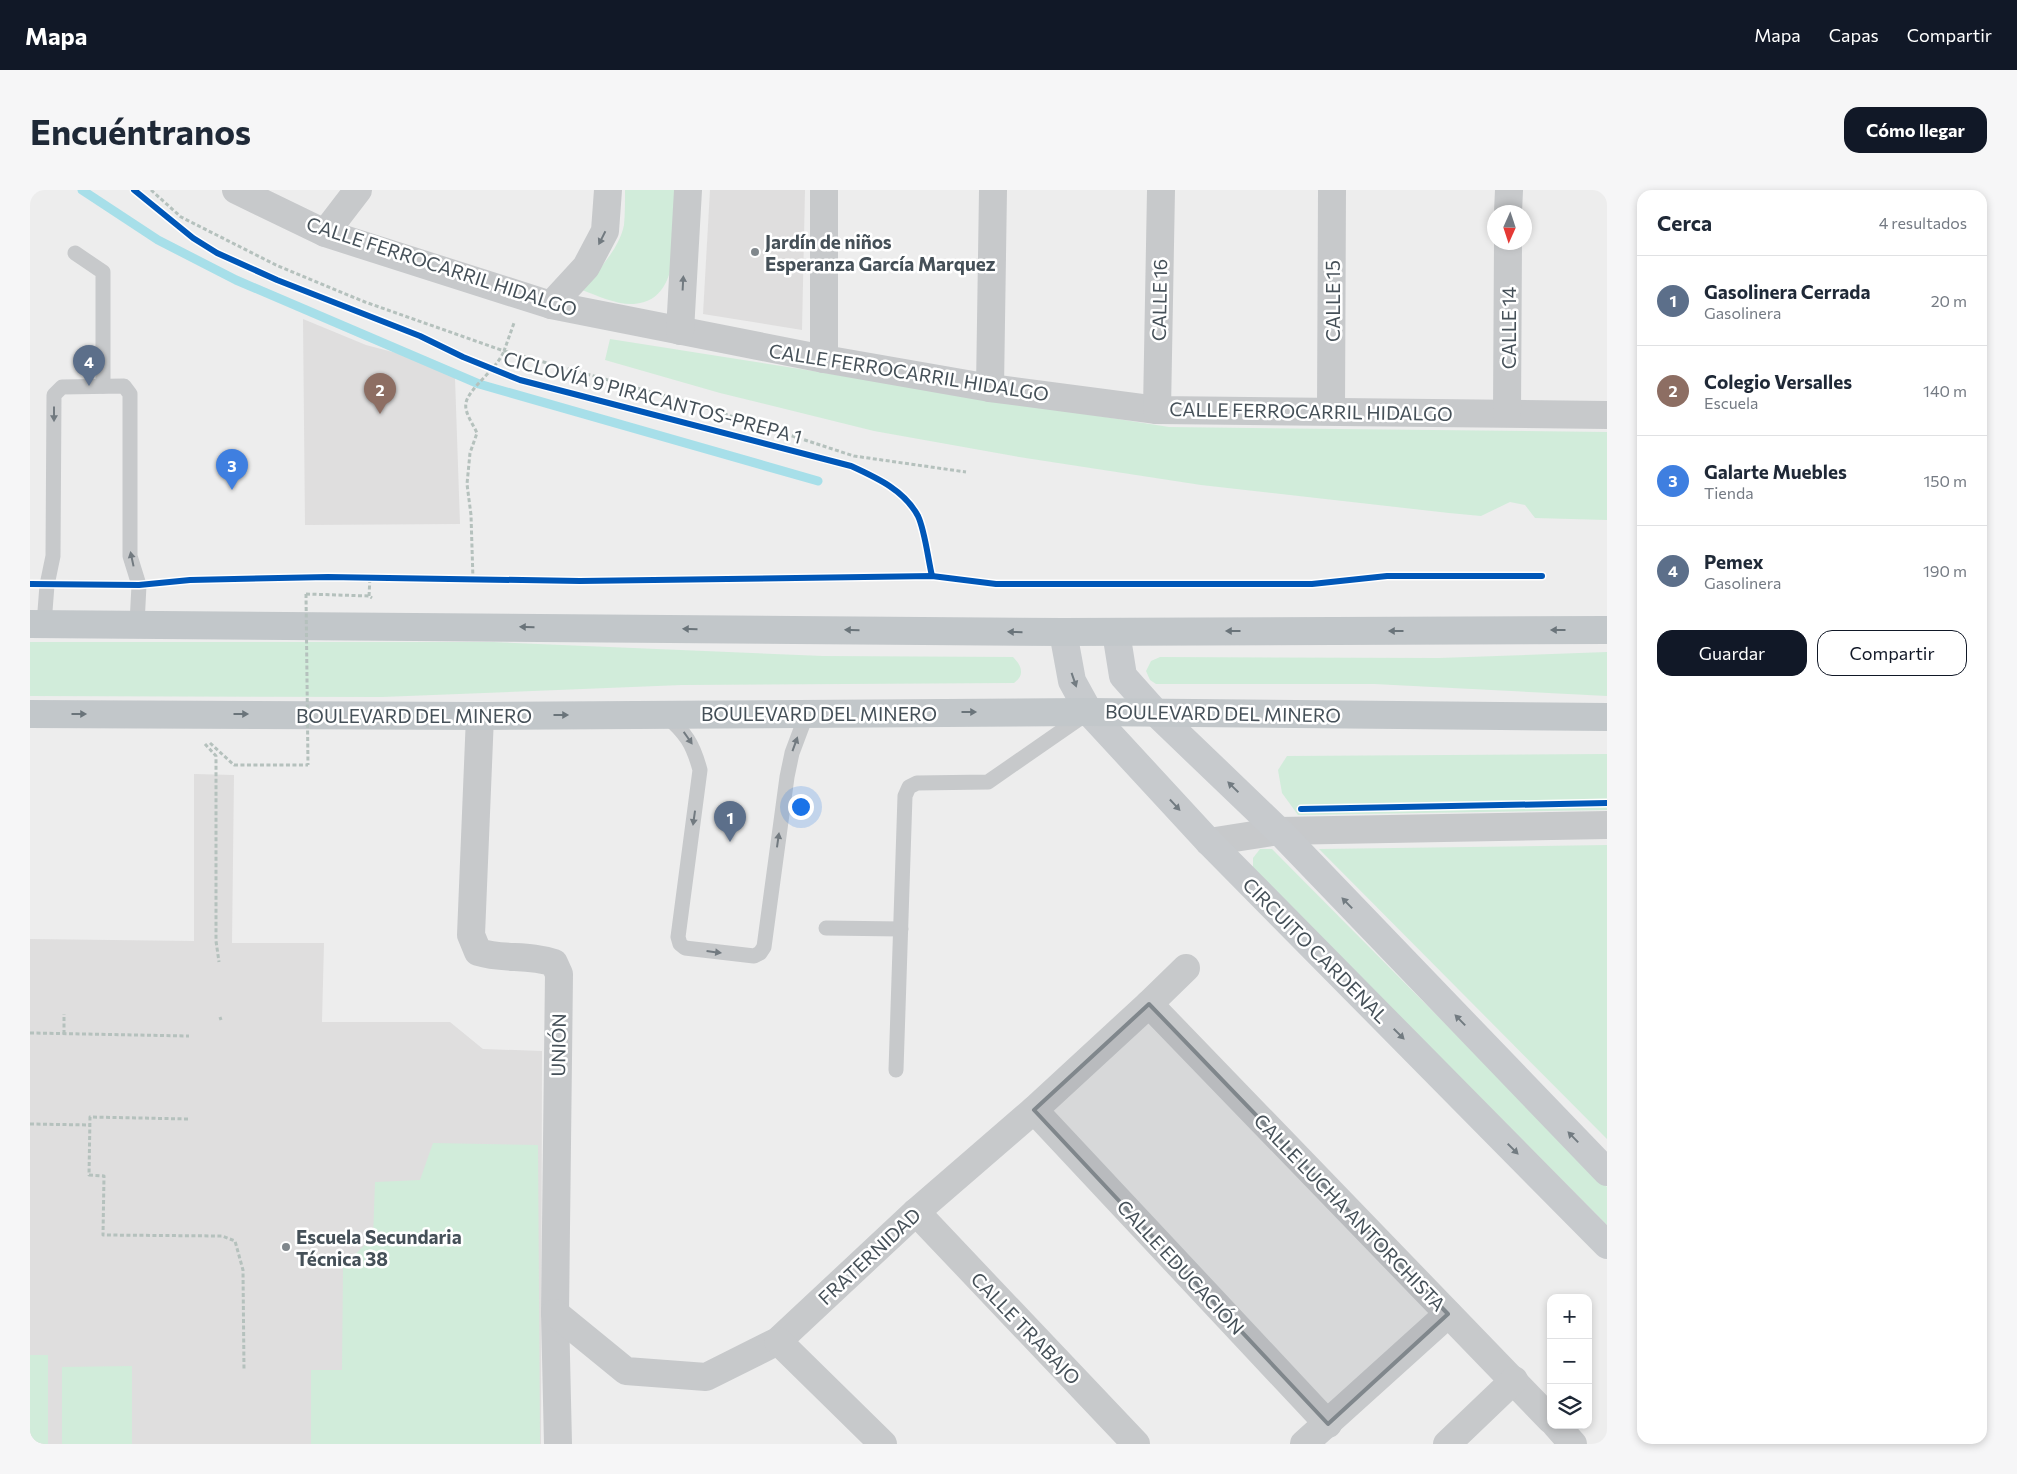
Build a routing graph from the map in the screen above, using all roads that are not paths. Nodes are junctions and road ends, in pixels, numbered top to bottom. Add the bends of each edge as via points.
1 (236, 190) edge
2 (358, 190) edge
3 (608, 190) edge
4 (688, 190) edge
5 (824, 190) edge
6 (992, 190) edge
7 (1161, 190) edge
8 (1332, 190) edge
9 (1508, 190) edge
10 (1508, 205) edge
11 (325, 233) junction
12 (1508, 250) edge
13 (75, 253) dead end
14 (551, 305) junction
15 (680, 331) junction
16 (824, 359) junction
17 (103, 386) junction
18 (990, 388) junction
19 (1157, 410) junction
20 (1331, 411) junction
21 (1507, 413) junction
22 (1607, 415) edge
23 (37, 624) edge
24 (137, 624) junction
25 (1607, 630) edge
26 (1064, 632) junction
27 (1116, 632) junction
28 (1089, 712) junction
29 (807, 713) junction
30 (1156, 713) junction
31 (30, 714) edge
32 (664, 714) junction
33 (480, 716) junction
34 (1607, 717) edge
35 (1607, 825) edge
36 (1278, 831) junction
37 (1210, 842) junction
38 (826, 928) dead end
39 (901, 929) junction
40 (1186, 968) dead end
41 (1149, 1004) junction
42 (896, 1070) dead end
43 (1034, 1110) junction
44 (1607, 1172) edge
45 (916, 1212) junction
46 (1607, 1245) edge
47 (554, 1313) junction
48 (1448, 1314) junction
49 (778, 1340) junction
50 (1514, 1380) junction
51 (1547, 1416) edge
52 (1328, 1424) junction
53 (1560, 1429) edge
54 (558, 1444) edge
55 (883, 1444) edge
56 (1136, 1444) edge
57 (1304, 1444) edge
58 (1447, 1444) edge
59 (1573, 1444) edge

1 - 11 street, CALLE FERROCARRIL HIDALGO
2 - 11 street
3 -> 14 street via 606,231 586,267
15 -> 4 street
5 - 16 street
6 - 18 street
7 - 19 street, CALLE 16
8 - 20 street, CALLE 15
9 - 10 street
11 - 14 street, CALLE FERROCARRIL HIDALGO
12 - 21 street, CALLE 14
13 - 17 lane via 103,272
14 - 15 street, CALLE FERROCARRIL HIDALGO
15 - 16 street, CALLE FERROCARRIL HIDALGO
16 - 18 street, CALLE FERROCARRIL HIDALGO
17 -> 23 lane via 62,387 54,395 53,556
24 -> 17 lane via 139,585 130,556 130,394 124,386
18 - 19 street, CALLE FERROCARRIL HIDALGO
19 - 20 street, CALLE FERROCARRIL HIDALGO
20 - 21 street, CALLE FERROCARRIL HIDALGO
21 - 22 street, CALLE FERROCARRIL HIDALGO
23 - 24 main road
26 -> 24 main road
25 -> 27 main road
26 - 27 main road
26 -> 28 street, CIRCUITO CARDENAL via 1072,681
27 - 30 street via 1122,676
29 -> 28 main road, BOULEVARD DEL MINERO
28 - 30 main road, BOULEVARD DEL MINERO
28 -> 37 street, CIRCUITO CARDENAL
28 - 39 lane via 988,782 917,783 909,788 905,796
29 - 32 main road, BOULEVARD DEL MINERO
32 -> 29 lane via 694,746 700,770 678,937 680,944 685,948 754,956 764,947 787,777
30 - 34 main road, BOULEVARD DEL MINERO
36 -> 30 street
31 -> 33 main road, BOULEVARD DEL MINERO
33 -> 32 main road, BOULEVARD DEL MINERO
33 - 47 street, UNIÓN via 471,935 478,952 495,958 541,958 554,963 559,974
35 - 36 street
36 - 37 street
44 -> 36 street
37 -> 46 street, CIRCUITO CARDENAL
38 - 39 lane
39 - 42 lane
40 - 41 street, FRATERNIDAD
41 - 43 street, FRATERNIDAD
41 - 48 street, CALLE LUCHA ANTORCHISTA
43 - 45 street, FRATERNIDAD
43 - 52 street, CALLE EDUCACIÓN
45 - 49 street, FRATERNIDAD
45 - 56 street, CALLE TRABAJO
47 - 49 street, FRATERNIDAD via 626,1371 706,1377
47 - 54 street, UNIÓN
48 - 50 street, CALLE LUCHA ANTORCHISTA
48 - 52 street
49 - 55 street
50 - 51 street, CALLE LUCHA ANTORCHISTA
50 - 58 street
52 - 57 street
53 - 59 street

